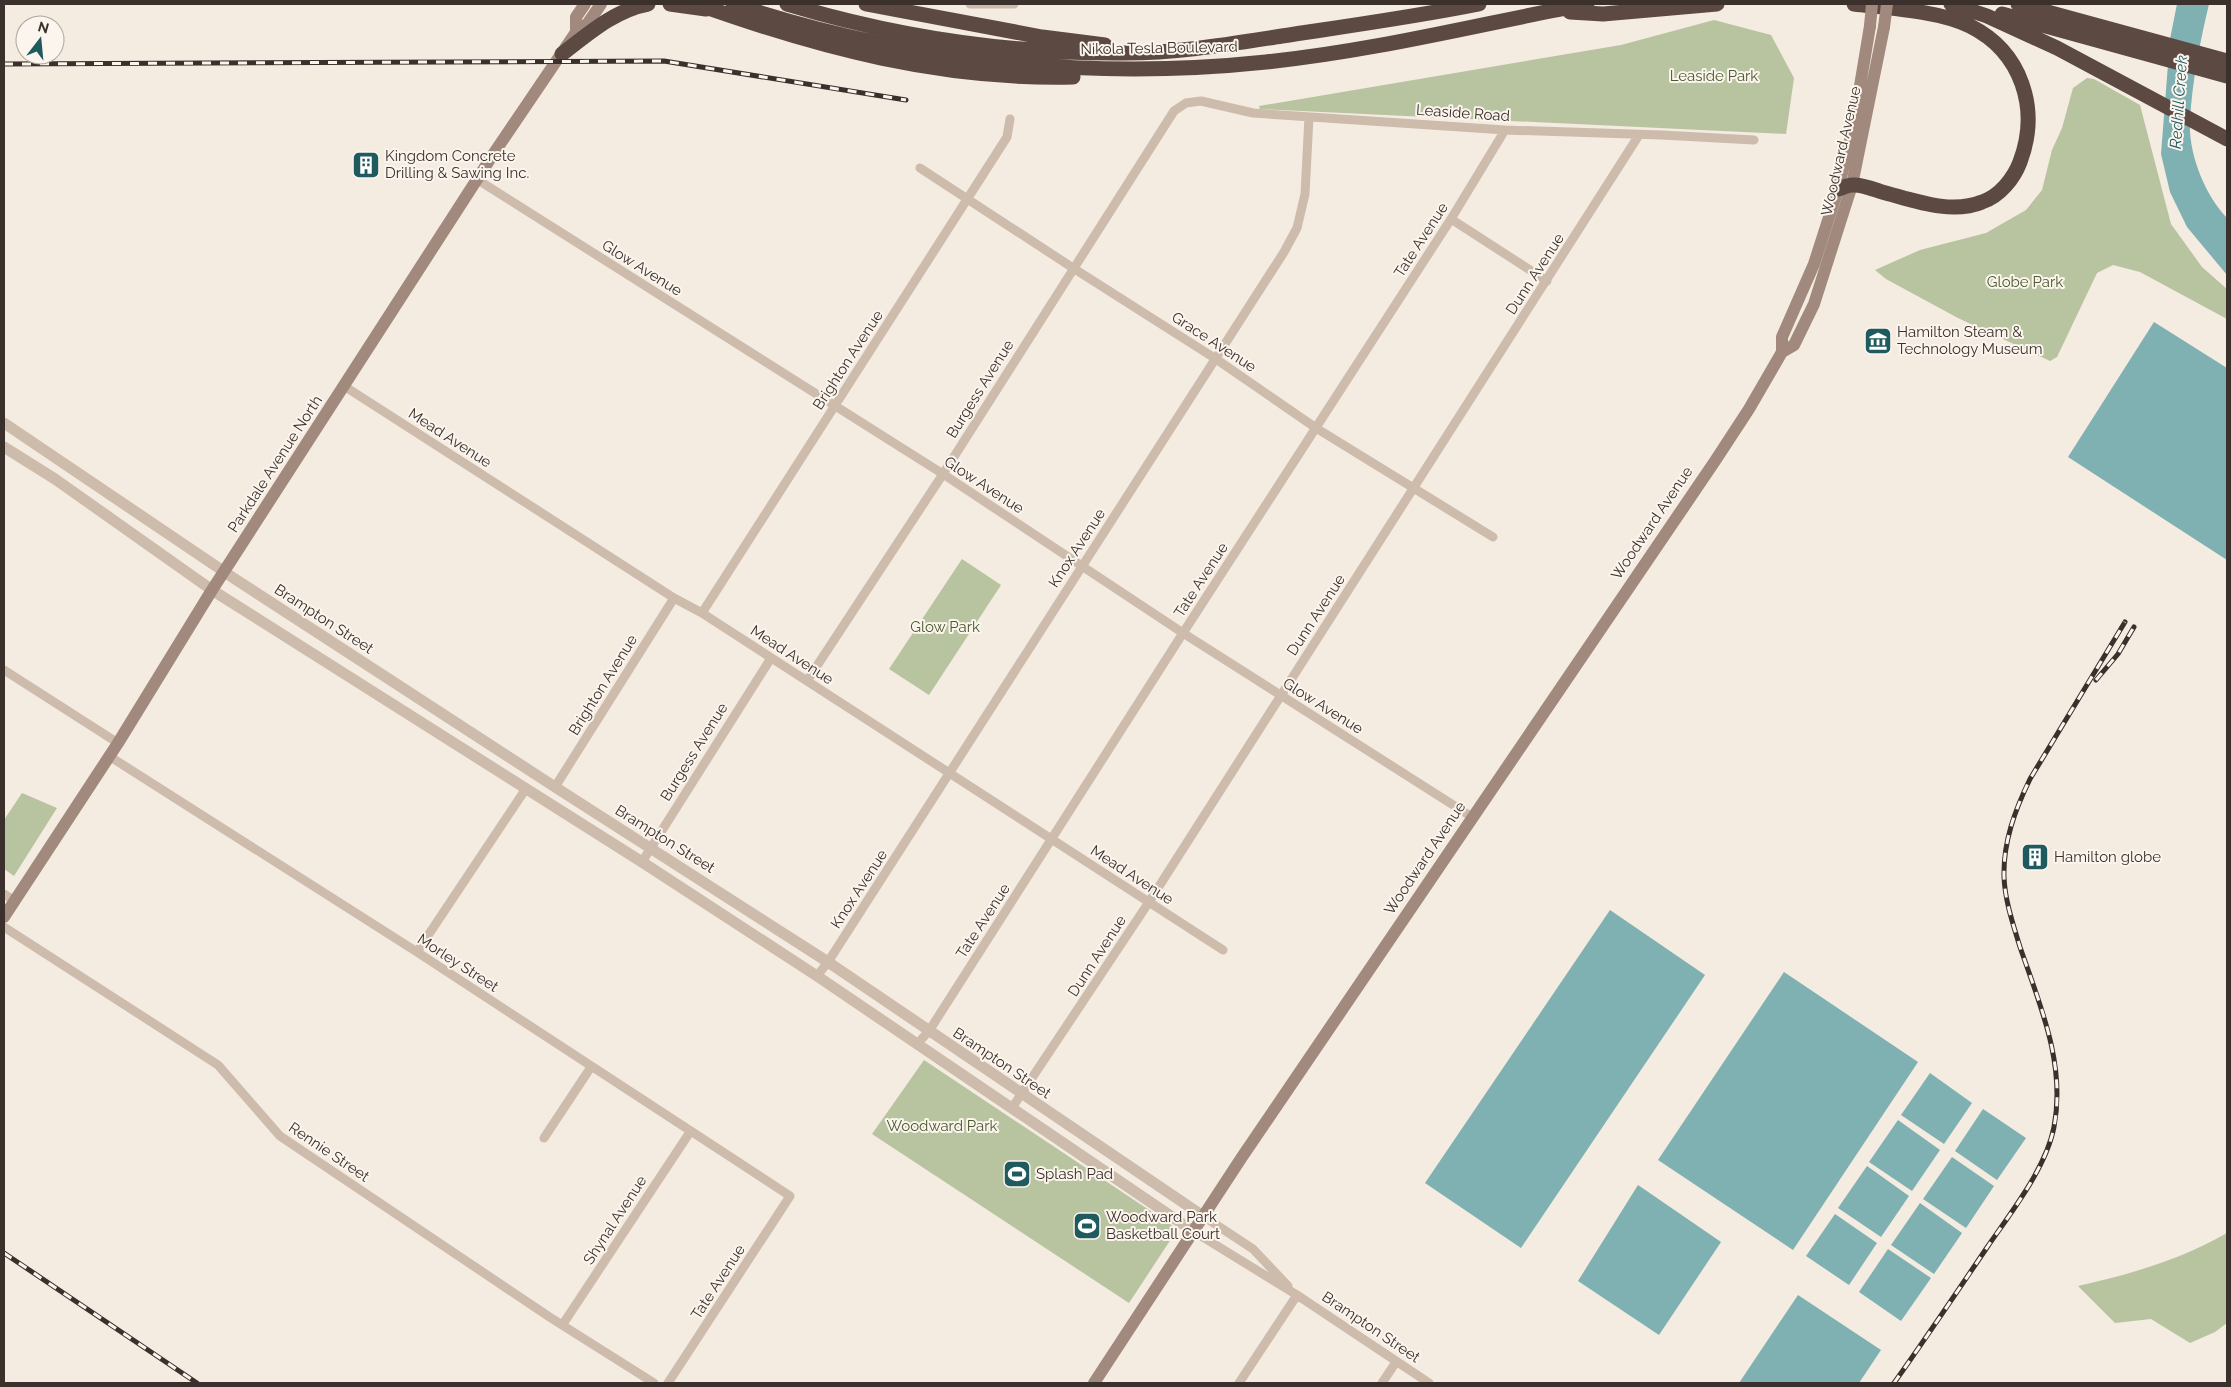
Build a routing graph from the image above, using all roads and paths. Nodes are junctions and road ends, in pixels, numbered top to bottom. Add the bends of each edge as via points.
1 (601, 4) edge
2 (648, 4) edge
3 (670, 4) edge
4 (697, 4) edge
5 (733, 4) edge
6 (787, 4) edge
7 (866, 4) edge
8 (970, 4) edge
9 (1014, 4) edge
10 (1453, 4) edge
11 (1480, 4) edge
12 (1587, 4) edge
13 (1717, 4) edge
14 (1854, 4) edge
15 (1872, 4) edge
16 (1887, 4) edge
17 (1951, 4) edge
18 (1960, 4) edge
19 (2018, 4) edge
20 (583, 5) edge
21 (716, 10) junction
22 (1551, 11) junction
23 (1413, 17) junction
24 (576, 32) junction
25 (1202, 48) junction
26 (562, 54) junction
27 (2227, 61) edge
28 (1203, 67) junction
29 (2210, 72) junction
30 (2227, 76) edge
31 (2227, 80) edge
32 (1174, 110) joint
33 (1309, 117) junction
34 (1010, 119) dead end
35 (1505, 130) junction
36 (1639, 135) junction
37 (2227, 139) edge
38 (1754, 140) dead end
39 (920, 168) dead end
40 (478, 180) junction
41 (1845, 187) junction
42 (968, 199) junction
43 (1451, 219) junction
44 (1072, 268) junction
45 (1547, 281) junction
46 (1216, 358) junction
47 (344, 386) junction
48 (835, 407) junction
49 (4, 423) edge
50 (1316, 428) junction
51 (4, 446) edge
52 (61, 462) junction
53 (943, 474) junction
54 (55, 479) junction
55 (1413, 487) junction
56 (1493, 537) dead end
57 (1082, 566) junction
58 (225, 572) junction
59 (212, 590) junction
60 (674, 598) junction
61 (702, 613) junction
62 (1183, 632) junction
63 (771, 658) junction
64 (4, 670) edge
65 (807, 681) junction
66 (1281, 696) junction
67 (118, 743) junction
68 (109, 756) junction
69 (949, 775) junction
70 (555, 787) junction
71 (525, 790) junction
72 (1472, 817) junction
73 (1052, 839) junction
74 (651, 847) junction
75 (642, 862) junction
76 (4, 894) edge
77 (15, 901) junction
78 (1149, 902) junction
79 (4, 916) edge
80 (4, 927) edge
81 (1222, 950) dead end
82 (416, 952) junction
83 (828, 962) junction
84 (817, 976) junction
85 (929, 1031) junction
86 (917, 1044) junction
87 (592, 1068) junction
88 (1022, 1094) junction
89 (1012, 1108) junction
90 (690, 1132) junction
91 (544, 1138) dead end
92 (790, 1196) joint
93 (1203, 1216) junction
94 (1193, 1232) junction
95 (1297, 1296) junction
96 (563, 1324) junction
97 (1396, 1362) junction
98 (654, 1383) edge
99 (668, 1383) edge
100 (1094, 1383) edge
101 (1239, 1383) edge
102 (1382, 1383) edge
103 (1429, 1383) edge

1 - 24 main road, Parkdale Avenue North via 588,23
2 - 26 highway via 618,14
3 - 21 highway
4 - 21 highway
5 - 28 highway, Nikola Tesla Boulevard via 853,38 1002,64
6 - 25 highway, Nikola Tesla Boulevard via 944,40 1052,52 1126,53
7 - 25 highway via 1042,37 1122,47
8 - 9 street
10 - 23 highway
11 - 23 highway, Nikola Tesla Boulevard
12 - 22 highway, Nikola Tesla Boulevard
13 - 22 highway via 1603,14
14 - 41 highway via 1947,18 1970,26 1987,37 2015,66 2022,82 2030,122 2015,172 2000,190 1983,202 1960,208
15 - 41 main road, Woodward Avenue, bridge
16 - 41 main road, Woodward Avenue, bridge
17 - 37 highway via 2028,34
18 - 29 highway
19 - 27 highway
20 - 24 main road, Parkdale Avenue North via 576,17
21 - 28 highway via 843,51 960,73 1028,78 1151,76
22 - 28 highway, Nikola Tesla Boulevard via 1392,44 1267,62
23 - 25 highway, Nikola Tesla Boulevard
24 - 26 main road, Parkdale Avenue North
26 - 40 main road, Parkdale Avenue North
29 - 30 highway
29 - 31 highway
32 - 33 street, Leaside Road via 1186,102 1201,101 1253,114
32 - 44 street, Burgess Avenue
33 - 35 street, Leaside Road
33 - 46 street, Knox Avenue via 1306,194 1297,228
34 - 42 street, Brighton Avenue via 1007,137
35 - 36 street, Leaside Road
35 - 43 street, Tate Avenue
36 - 38 street, Leaside Road
36 - 45 street, Dunn Avenue
39 - 42 street, Grace Avenue
40 - 47 main road, Parkdale Avenue North
40 - 48 street, Glow Avenue
41 - 72 main road, Woodward Avenue via 1814,304 1794,345 1782,352 1720,454
42 - 44 street, Grace Avenue
42 - 48 street, Brighton Avenue
43 - 45 street
43 - 50 street, Tate Avenue
44 - 46 street, Grace Avenue
44 - 53 street, Burgess Avenue
45 - 55 street, Dunn Avenue
46 - 50 street, Grace Avenue
46 - 57 street, Knox Avenue
47 - 58 main road, Parkdale Avenue North
47 - 60 street, Mead Avenue
48 - 53 street, Glow Avenue
48 - 61 street, Brighton Avenue
49 - 52 street, Brampton Street
50 - 55 street, Grace Avenue
50 - 62 street, Tate Avenue
51 - 54 street, Brampton Street
52 - 54 street
52 - 58 street, Brampton Street
53 - 57 street, Glow Avenue
53 - 65 street, Burgess Avenue
54 - 59 street, Brampton Street
55 - 56 street, Grace Avenue
55 - 66 street, Dunn Avenue
57 - 62 street, Glow Avenue
57 - 69 street, Knox Avenue
58 - 59 main road, Parkdale Avenue North
58 - 70 street, Brampton Street
59 - 67 main road, Parkdale Avenue North
59 - 71 street, Brampton Street
60 - 61 street, Mead Avenue
60 - 70 street, Brighton Avenue
61 - 63 street, Mead Avenue
62 - 66 street, Glow Avenue
62 - 73 street, Tate Avenue
63 - 65 street, Mead Avenue
63 - 74 street, Burgess Avenue
64 - 67 street
65 - 69 street, Mead Avenue
66 - 72 street, Glow Avenue
66 - 78 street, Dunn Avenue
67 - 68 main road, Parkdale Avenue North
68 - 77 main road, Parkdale Avenue North
68 - 82 street, Morley Street
69 - 73 street, Mead Avenue
69 - 83 street, Knox Avenue
70 - 74 street, Brampton Street
71 - 75 street, Brampton Street
71 - 82 street
72 - 93 main road, Woodward Avenue
73 - 78 street, Mead Avenue
73 - 85 street, Tate Avenue
74 - 75 street, Burgess Avenue
74 - 83 street, Brampton Street
75 - 84 street, Brampton Street
76 - 77 street
77 - 79 main road, Parkdale Avenue North
78 - 81 street, Mead Avenue
78 - 88 street, Dunn Avenue
80 - 96 street, Rennie Street via 218,1064 280,1136
82 - 87 street, Morley Street
83 - 84 street, Knox Avenue
83 - 85 street, Brampton Street
84 - 86 street, Brampton Street
85 - 86 street, Tate Avenue
85 - 88 street, Brampton Street
86 - 89 street, Brampton Street
87 - 90 street, Morley Street
87 - 91 street
88 - 89 street, Dunn Avenue
88 - 93 street, Brampton Street
89 - 94 street, Brampton Street
90 - 92 street, Morley Street
90 - 96 street, Shynal Avenue
92 - 99 street, Tate Avenue
93 - 94 main road, Woodward Avenue
93 - 95 street, Brampton Street via 1254,1249
94 - 95 street, Brampton Street
94 - 100 main road, Woodward Avenue
95 - 97 street, Brampton Street
95 - 101 street
96 - 98 street, Rennie Street
97 - 102 street
97 - 103 street, Brampton Street

